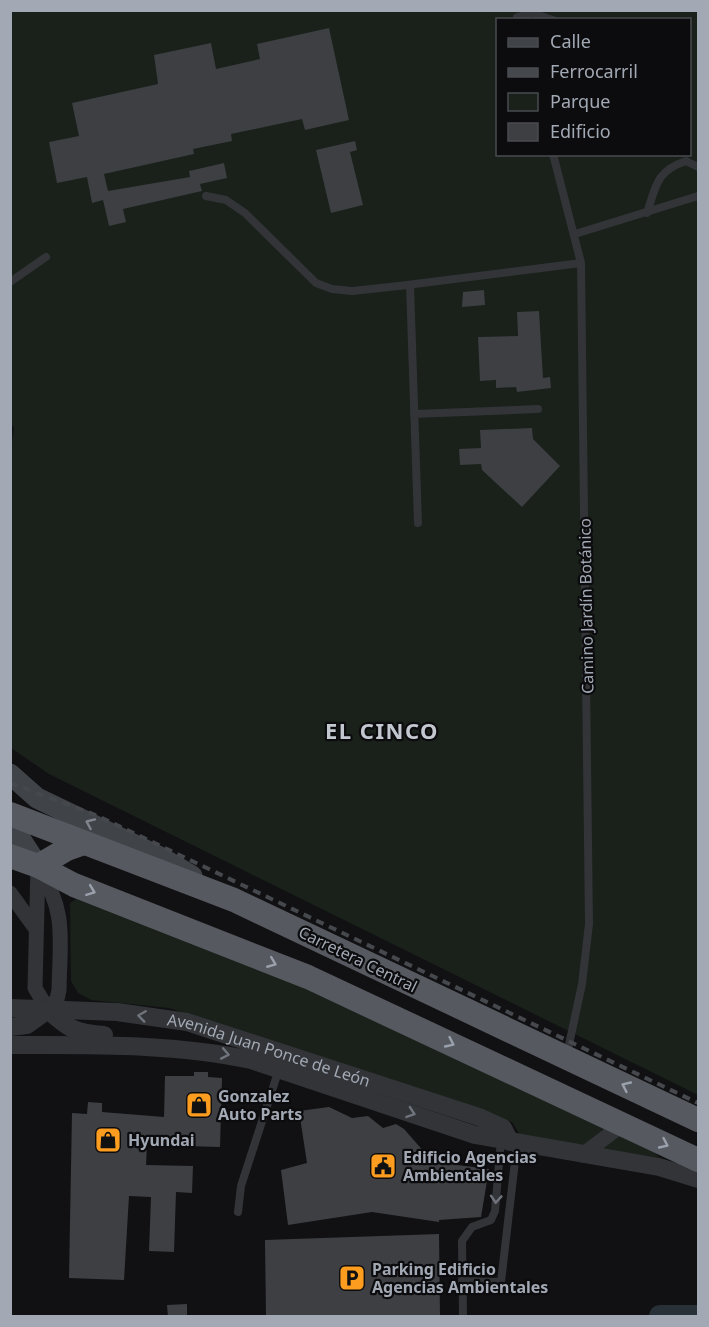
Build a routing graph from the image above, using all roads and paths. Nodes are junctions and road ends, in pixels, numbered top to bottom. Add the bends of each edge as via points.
1 (517, 16) edge
2 (547, 18) edge
3 (554, 156) edge
4 (699, 167) edge
5 (206, 196) dead end
6 (699, 196) edge
7 (647, 213) junction
8 (575, 234) junction
9 (46, 257) dead end
10 (581, 263) junction
11 (11, 280) edge
12 (410, 285) junction
13 (538, 409) dead end
14 (414, 414) junction
15 (418, 523) dead end
16 (10, 774) edge
17 (10, 814) edge
18 (10, 824) edge
19 (84, 843) junction
20 (10, 856) edge
21 (38, 866) junction
22 (10, 892) edge
23 (234, 900) junction
24 (38, 933) junction
25 (10, 1008) edge
26 (48, 1010) junction
27 (10, 1027) edge
28 (10, 1045) edge
29 (185, 1048) junction
30 (566, 1059) junction
31 (281, 1062) junction
32 (699, 1120) edge
33 (622, 1125) junction
34 (509, 1142) junction
35 (582, 1155) junction
36 (699, 1160) edge
37 (699, 1179) edge
38 (238, 1212) dead end
39 (462, 1281) junction
40 (463, 1317) edge

1 - 2 lane via 532,13
3 - 8 lane, Camino Jardín Botánico
4 - 7 lane via 686,161 671,166 658,178
5 - 12 lane via 226,200 245,213 316,283 352,291
6 - 7 lane
7 - 8 lane
8 - 10 lane, Camino Jardín Botánico
9 - 11 lane
10 - 12 lane
10 - 30 lane, Camino Jardín Botánico via 589,924 582,984
12 - 14 lane
13 - 14 lane
14 - 15 lane
23 -> 16 main road via 162,858 37,798
17 - 19 highway, Carretera Central
18 - 21 main road
19 - 21 highway
19 - 23 highway, Carretera Central
20 - 21 highway
21 - 24 street
21 - 26 street via 53,890 61,919 59,990
21 -> 33 highway via 74,885 308,977
22 - 24 street
23 - 30 highway, Carretera Central
24 - 26 street via 35,988
25 - 26 street, Avenida Juan Ponce de León
26 - 27 street via 27,1025
26 - 29 street via 69,1029 80,1033 166,1042
31 -> 26 street, Avenida Juan Ponce de León via 187,1022 117,1012
28 - 29 street, Avenida Juan Ponce de León
29 -> 31 street, Avenida Juan Ponce de León
32 -> 30 highway, Carretera Central
31 - 34 street, Avenida Juan Ponce de León via 476,1135
31 - 38 lane via 242,1185
33 - 35 street
33 -> 36 highway
34 - 35 street, Avenida Juan Ponce de León
34 -> 39 lane via 491,1220 472,1227 462,1241
34 - 39 lane via 501,1282
35 - 37 street, Avenida Juan Ponce de León via 659,1167
39 - 40 lane

